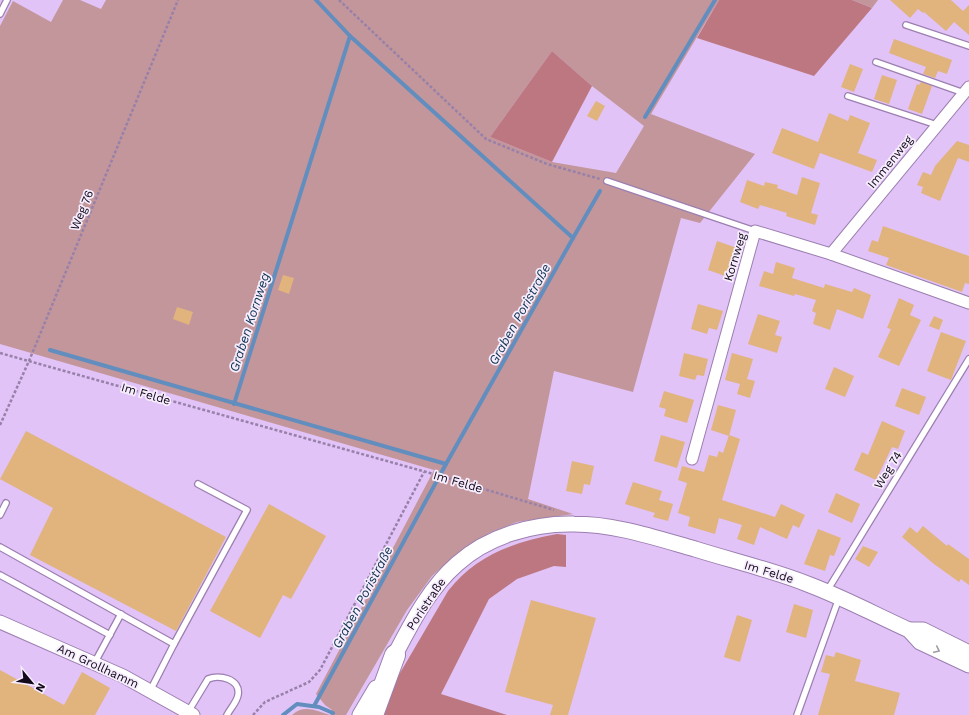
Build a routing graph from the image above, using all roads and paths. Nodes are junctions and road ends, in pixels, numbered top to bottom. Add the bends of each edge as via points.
1 (7, 0) edge
2 (178, 0) edge
3 (339, 0) edge
4 (0, 14) edge
5 (906, 25) dead end
6 (969, 46) edge
7 (876, 62) dead end
8 (967, 90) edge
9 (848, 96) dead end
10 (938, 125) junction
11 (607, 181) joint
12 (755, 231) junction
13 (831, 254) junction
14 (969, 303) edge
15 (0, 353) edge
16 (969, 359) edge
17 (29, 361) junction
18 (0, 425) edge
19 (692, 460) dead end
20 (424, 472) junction
21 (198, 484) dead end
22 (6, 503) dead end
23 (560, 512) dead end
24 (0, 516) edge
25 (598, 525) joint
26 (0, 547) edge
27 (0, 575) edge
28 (833, 595) junction
29 (120, 614) junction
30 (0, 622) edge
31 (909, 630) junction
32 (110, 634) junction
33 (174, 644) junction
34 (969, 653) edge
35 (395, 655) junction
36 (95, 662) junction
37 (969, 665) edge
38 (150, 691) junction
39 (190, 714) edge
40 (227, 715) edge
41 (253, 715) edge
42 (360, 715) edge
43 (372, 715) edge
44 (797, 715) edge

1 - 4 lane
2 - 17 path, Weg 76
3 - 11 path via 486,139 547,164
5 - 6 lane
7 - 8 lane
8 - 10 street, Immenweg
9 - 10 lane
10 - 13 street, Immenweg
11 - 12 lane
12 - 13 street, Kornweg
12 - 19 street, Kornweg
13 - 14 street, Kornweg
15 - 17 path, Im Felde
16 - 28 lane, Weg 74
17 - 18 path, Weg 76
17 - 20 path, Im Felde
20 - 23 path, Im Felde
20 - 41 path via 320,670 309,682 265,702
21 - 33 lane via 247,510
22 - 24 lane
25 - 28 main road, Im Felde via 663,540 782,576
25 - 35 main road, Poristraße via 572,524 516,531 473,552 440,580 417,614
26 - 29 lane
27 - 32 lane
28 - 31 main road, Im Felde
28 - 44 lane, Weg 74
29 - 32 lane
29 - 33 lane
30 - 36 street, Am Grollhamm
31 - 34 main road, Im Felde via 923,630
31 -> 37 main road, Im Felde via 920,642
32 - 36 lane
33 - 38 lane
35 - 42 main road, Poristraße
35 - 43 highway
36 - 38 street, Am Grollhamm
38 - 39 street, Am Grollhamm
39 - 40 lane via 208,679 224,677 232,681 237,688 238,696

